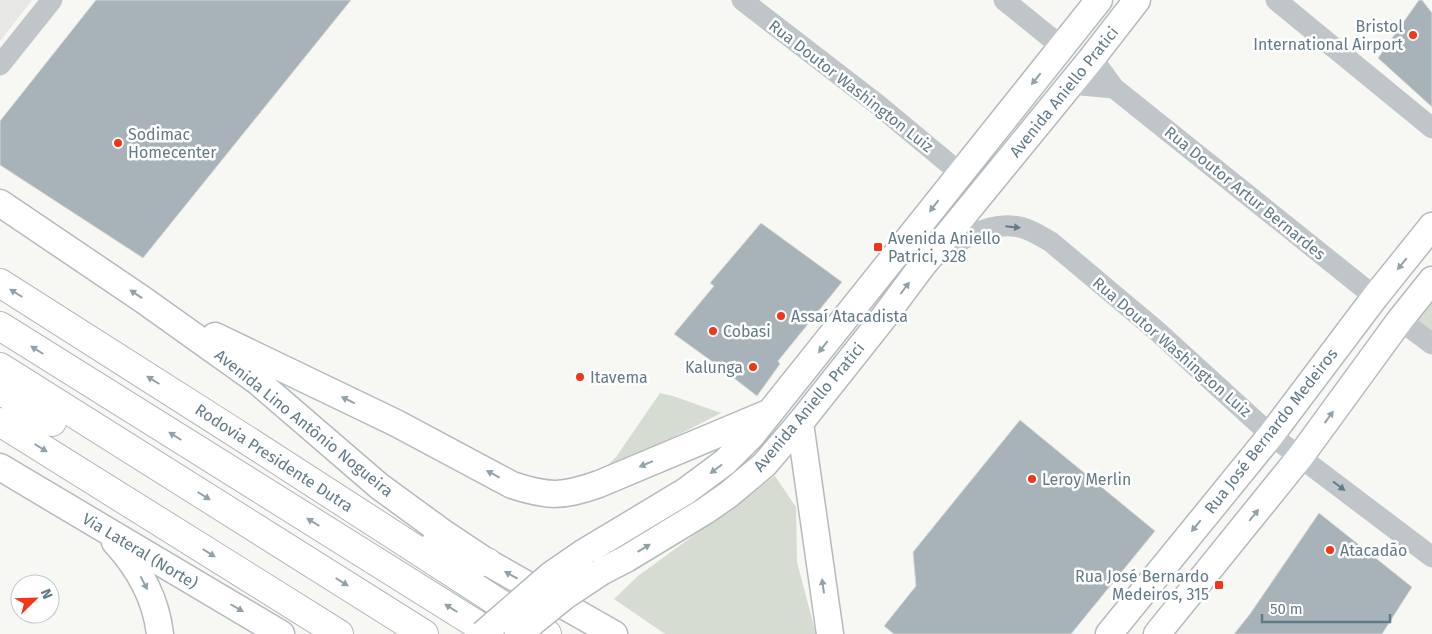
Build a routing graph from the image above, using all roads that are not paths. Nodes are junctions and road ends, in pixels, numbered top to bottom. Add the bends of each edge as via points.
1 (52, 0) edge
2 (742, 0) edge
3 (1004, 0) edge
4 (1099, 0) edge
5 (1138, 0) edge
6 (1276, 0) edge
7 (1062, 47) junction
8 (1092, 58) junction
9 (0, 65) edge
10 (1071, 84) junction
11 (1114, 88) junction
12 (1432, 128) edge
13 (960, 173) junction
14 (0, 203) edge
15 (1432, 226) edge
16 (922, 266) junction
17 (1432, 280) edge
18 (0, 283) edge
19 (1375, 297) junction
20 (1400, 320) junction
21 (176, 322) junction
22 (0, 326) edge
23 (1432, 344) edge
24 (0, 367) edge
25 (0, 390) edge
26 (771, 412) junction
27 (0, 422) edge
28 (800, 423) junction
29 (1271, 434) junction
30 (254, 444) junction
31 (134, 452) junction
32 (1300, 457) junction
33 (0, 467) edge
34 (104, 530) junction
35 (1432, 557) edge
36 (487, 562) junction
37 (592, 562) junction
38 (160, 634) edge
39 (281, 634) edge
40 (339, 634) edge
41 (424, 634) edge
42 (483, 634) edge
43 (492, 634) edge
44 (518, 634) edge
45 (547, 634) edge
46 (614, 634) edge
47 (830, 634) edge
48 (1109, 634) edge
49 (1157, 634) edge

1 - 9 street
2 - 13 street, Rua Doutor Washington Luiz
3 - 7 street
4 - 7 main road, Avenida Aniello Pratici
5 - 8 main road, Avenida Aniello Pratici
6 - 12 street
7 -> 13 main road, Avenida Aniello Pratici
8 - 10 main road, Avenida Aniello Pratici
8 - 11 street, Rua Doutor Artur Bernardes
10 - 11 street
10 - 16 main road, Avenida Aniello Pratici
11 - 19 street, Rua Doutor Artur Bernardes
13 -> 26 main road, Avenida Aniello Pratici
21 -> 14 main road, Avenida Lino Antônio Nogueira
15 -> 19 main road, Rua José Bernardo Medeiros
28 -> 16 main road, Avenida Aniello Pratici
16 -> 29 street, Rua Doutor Washington Luiz via 976,233 997,226 1011,226 1037,234 1157,331
17 - 20 main road
30 -> 18 highway, Rodovia Presidente Dutra
19 - 29 main road, Rua José Bernardo Medeiros
20 - 23 street
32 -> 20 main road
26 -> 21 main road via 599,484 552,495 512,485 396,423 200,329
21 - 36 main road, Avenida Lino Antônio Nogueira via 257,381 379,486
43 -> 22 highway, Rodovia Presidente Dutra
24 - 31 highway
25 - 31 highway via 60,427
26 -> 37 main road, Avenida Aniello Pratici via 725,462 641,520
27 -> 40 highway
37 -> 28 main road, Avenida Aniello Pratici via 634,554 728,495 764,465
47 -> 28 main road
29 - 32 street, Rua Doutor Washington Luiz
29 -> 48 main road, Rua José Bernardo Medeiros
30 - 36 highway via 295,457 460,560
30 - 45 highway, Rodovia Presidente Dutra
31 -> 41 highway
32 -> 35 street, Rua Doutor Washington Luiz
49 -> 32 main road
33 - 34 main road, Via Lateral (Norte)
34 -> 38 main road via 145,584
34 -> 39 main road, Via Lateral (Norte)
46 -> 36 main road, Avenida Lino Antônio Nogueira
37 - 42 main road, Avenida Aniello Pratici, bridge via 552,575
37 - 44 main road, Avenida Aniello Pratici, bridge via 566,596

